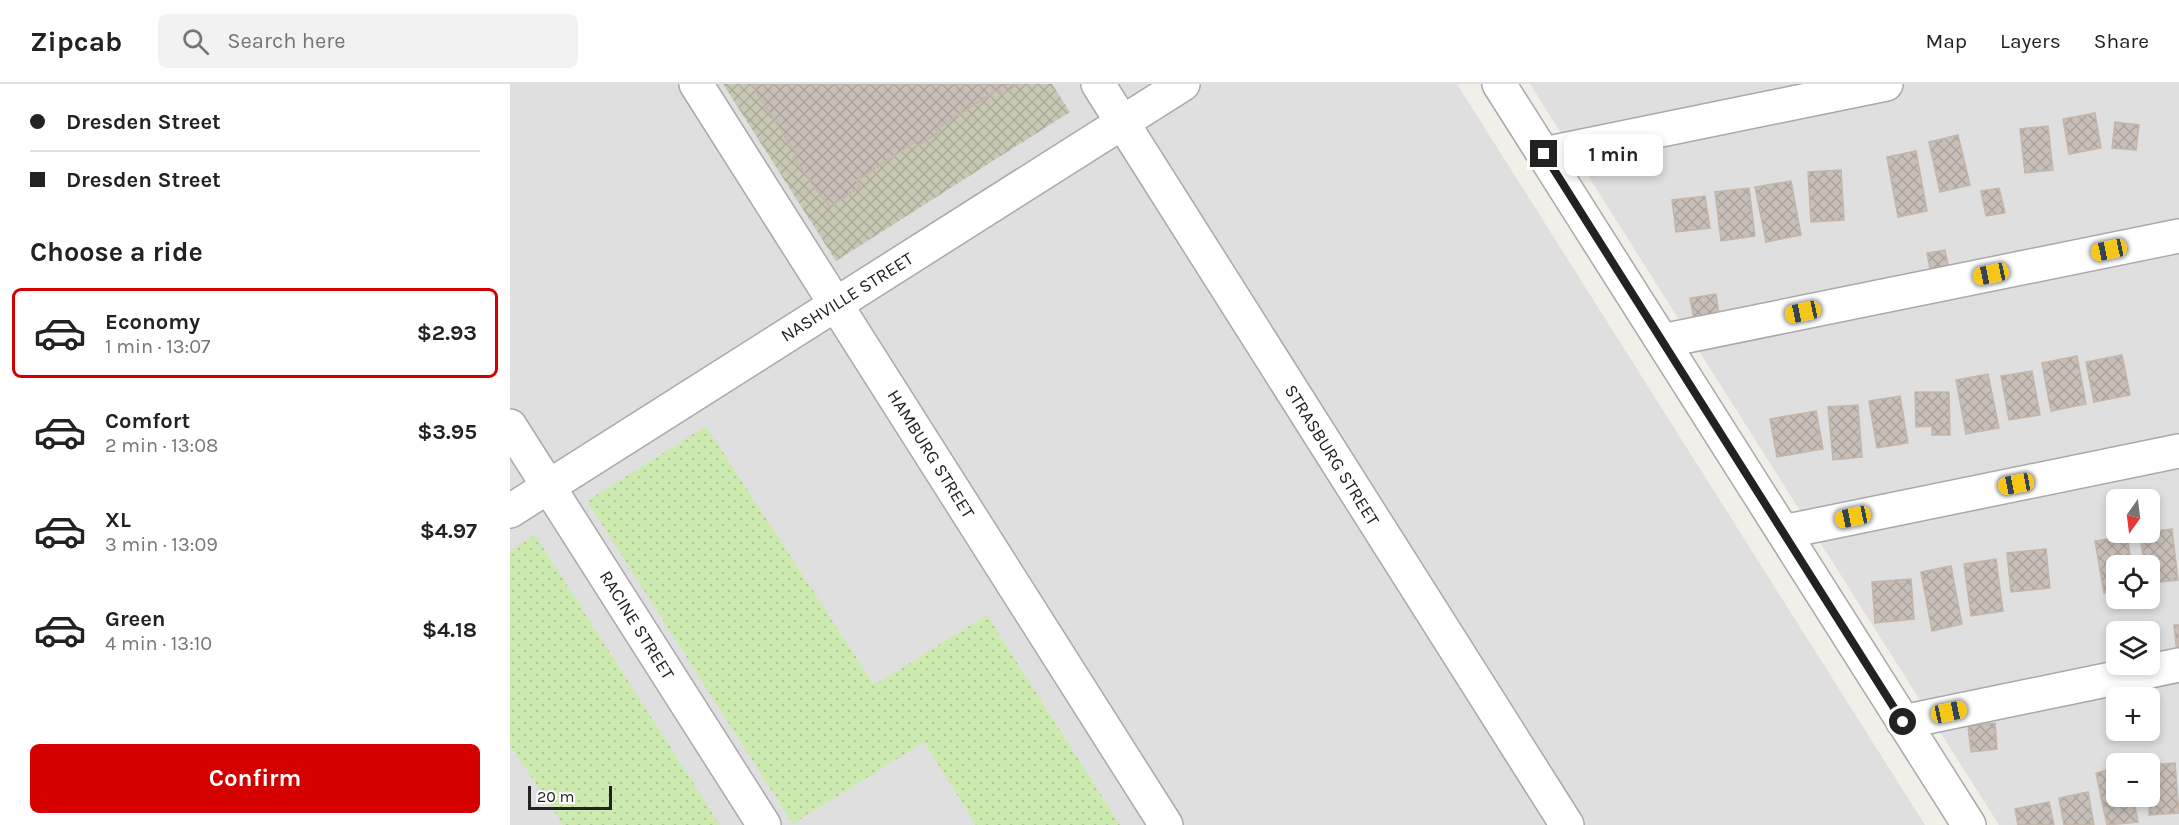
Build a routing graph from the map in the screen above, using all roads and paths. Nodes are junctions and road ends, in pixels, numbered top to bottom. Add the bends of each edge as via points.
1 (696, 84) edge
2 (1098, 84) edge
3 (1183, 84) edge
4 (1499, 84) edge
5 (1886, 84) edge
6 (1122, 123) junction
7 (1544, 154) junction
8 (2179, 236) edge
9 (836, 304) junction
10 (1662, 341) junction
11 (510, 426) edge
12 (2179, 451) edge
13 (549, 486) junction
14 (510, 511) edge
15 (1783, 532) junction
16 (2179, 665) edge
17 (1903, 722) junction
18 (764, 825) edge
19 (1166, 825) edge
20 (1567, 825) edge
21 (1968, 825) edge

1 - 9 street, HAMBURG STREET
2 - 6 street, STRASBURG STREET
3 - 6 street, NASHVILLE STREET
4 - 7 street
5 - 7 street
6 - 9 street, NASHVILLE STREET
6 - 20 street, STRASBURG STREET
7 - 10 street
8 - 10 street
9 - 13 street, NASHVILLE STREET
9 - 19 street, HAMBURG STREET
10 - 15 street
11 - 13 street, RACINE STREET
12 - 15 street
13 - 14 street, NASHVILLE STREET
13 - 18 street, RACINE STREET
15 - 17 street
16 - 17 street
17 - 21 street

